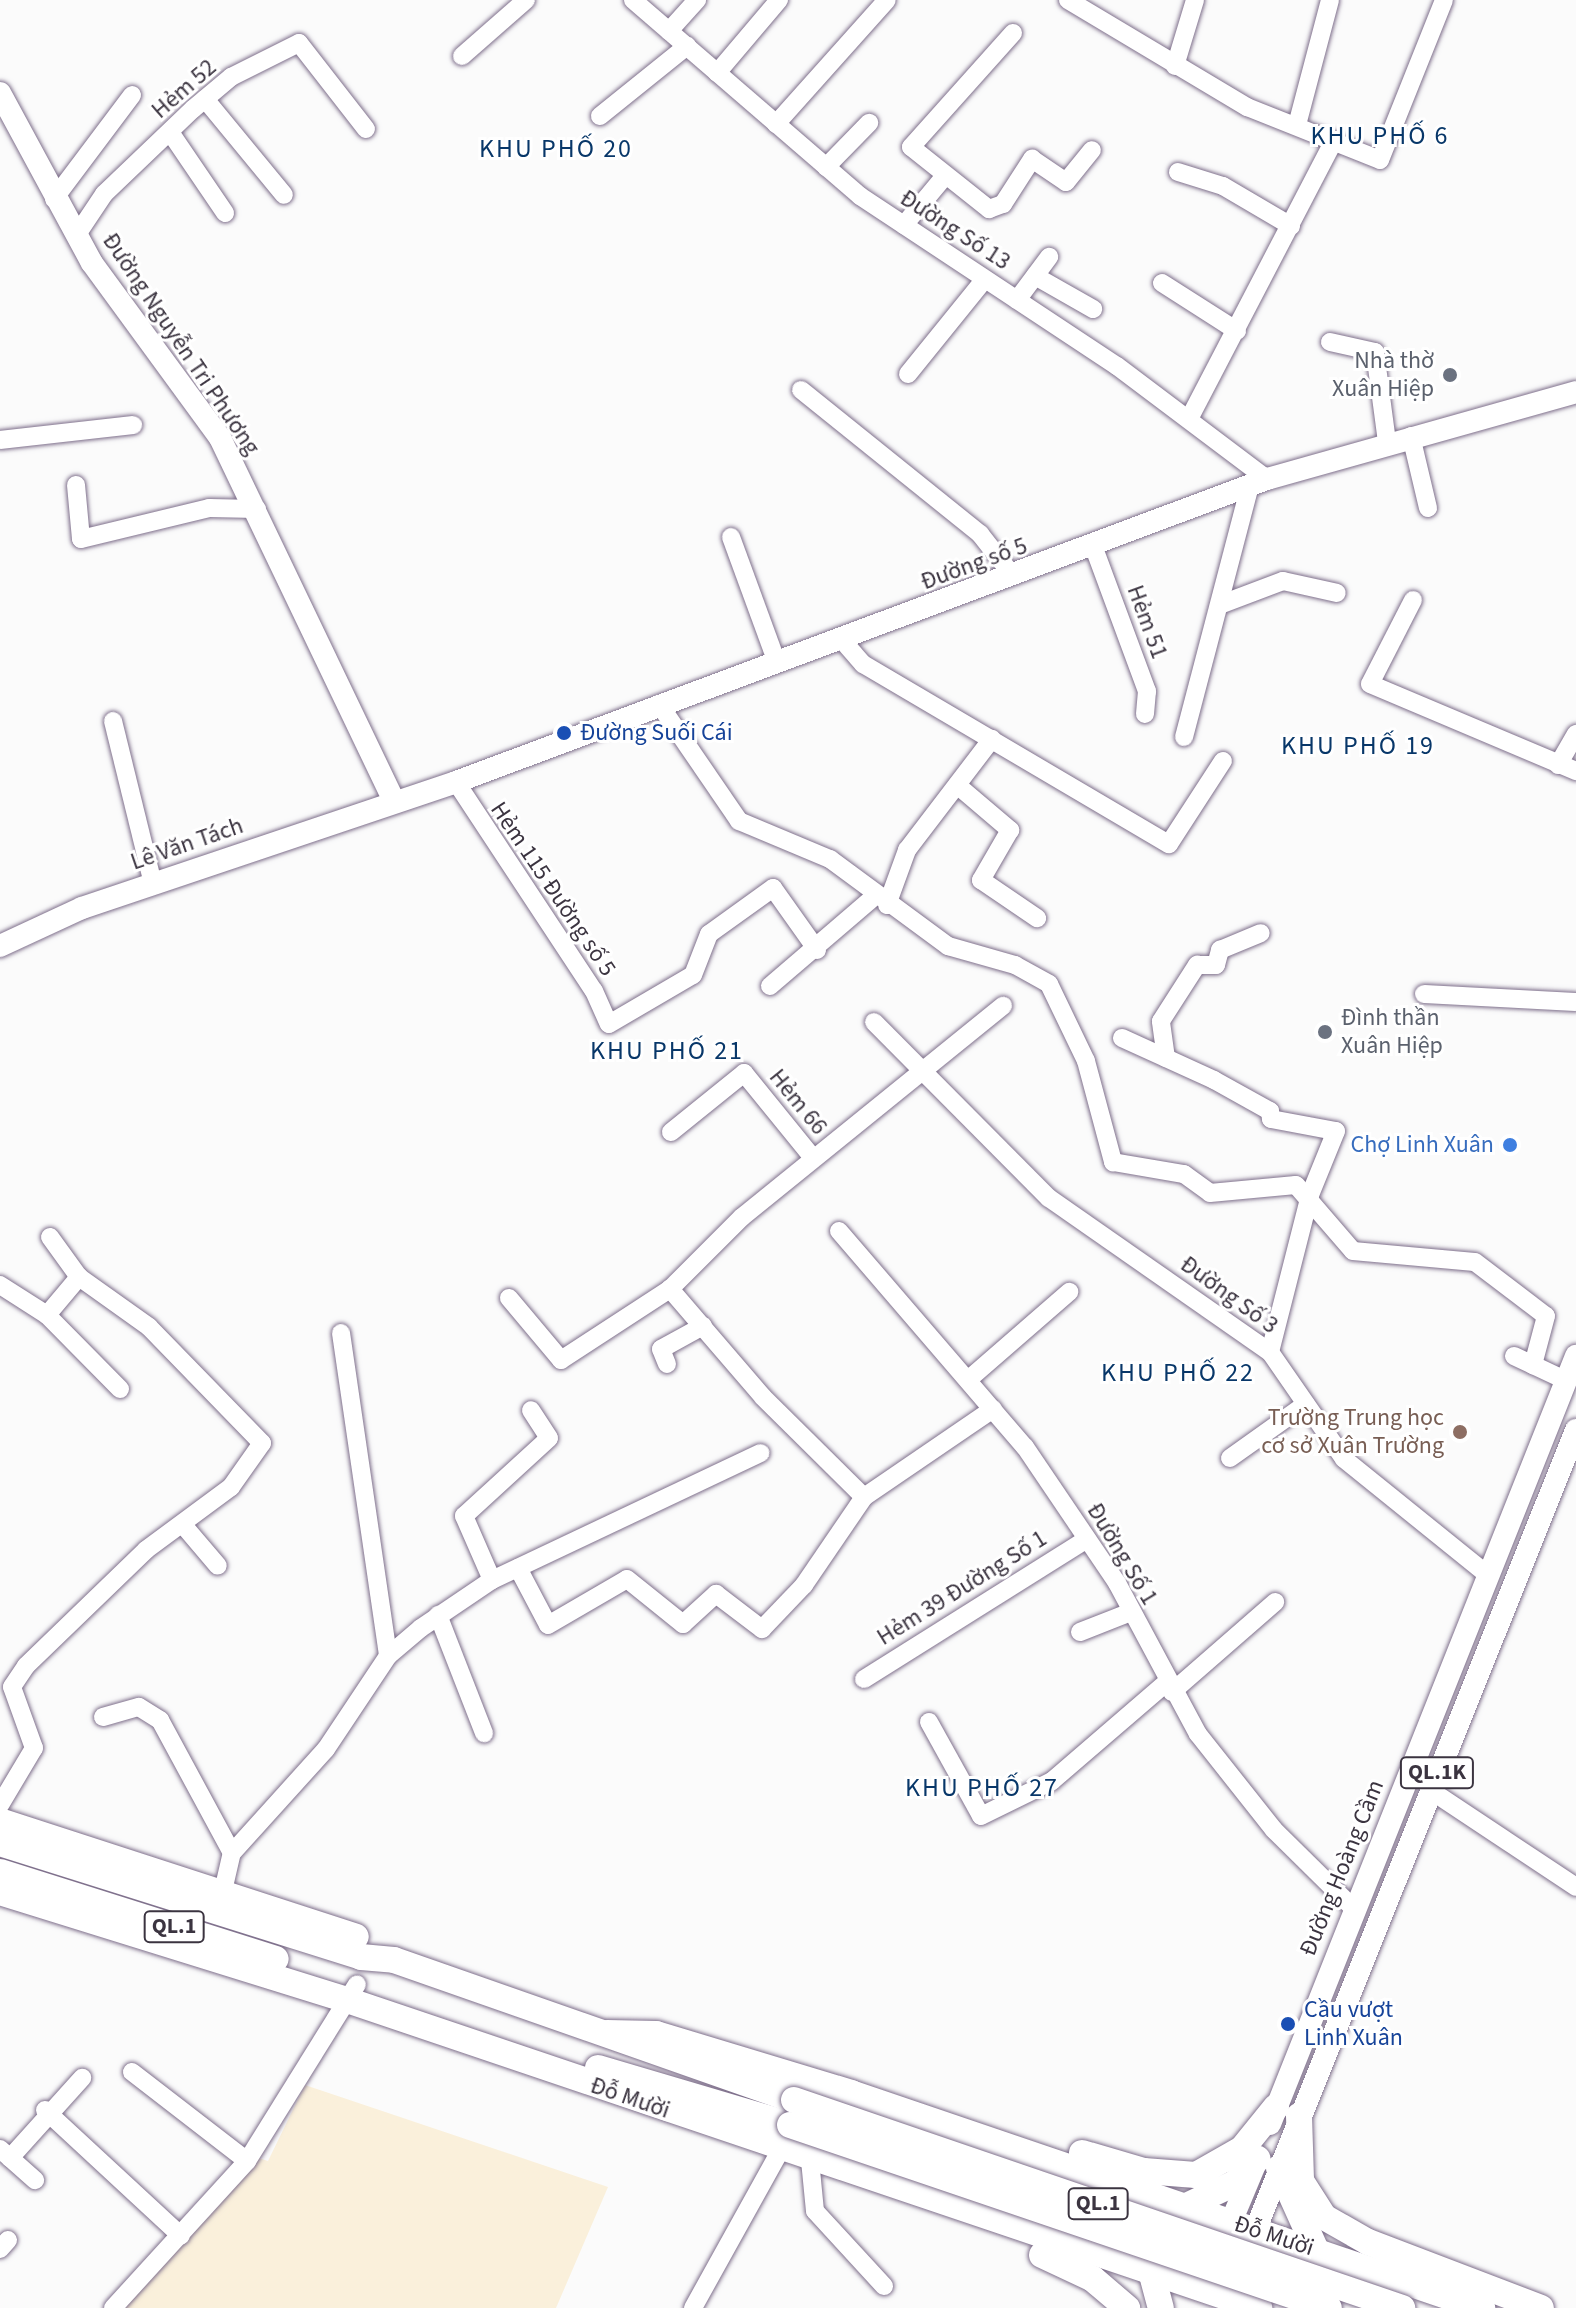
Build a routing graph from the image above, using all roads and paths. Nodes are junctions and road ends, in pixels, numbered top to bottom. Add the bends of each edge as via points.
1 (526, 0) edge
2 (633, 0) edge
3 (697, 0) edge
4 (779, 0) edge
5 (1068, 0) edge
6 (1195, 0) edge
7 (1330, 0) edge
8 (1444, 0) edge
9 (881, 2) edge
10 (669, 31) junction
11 (1013, 33) dead end
12 (687, 46) junction
13 (462, 56) dead end
14 (1175, 66) junction
15 (717, 73) junction
16 (132, 95) dead end
17 (205, 99) junction
18 (2, 104) edge
19 (600, 116) dead end
20 (869, 123) dead end
21 (776, 124) junction
22 (1297, 125) junction
23 (366, 129) dead end
24 (170, 132) junction
25 (1334, 141) junction
26 (1092, 150) dead end
27 (826, 167) junction
28 (1178, 172) dead end
29 (944, 177) junction
30 (284, 195) dead end
31 (54, 199) junction
32 (225, 213) dead end
33 (904, 225) junction
34 (1291, 226) junction
35 (76, 236) junction
36 (1049, 257) dead end
37 (1035, 276) junction
38 (985, 279) junction
39 (1162, 283) dead end
40 (1017, 300) junction
41 (1093, 309) dead end
42 (1237, 331) junction
43 (1330, 342) dead end
44 (908, 374) dead end
45 (801, 390) dead end
46 (1576, 392) edge
47 (1189, 419) junction
48 (133, 425) dead end
49 (1411, 436) junction
50 (0, 440) edge
51 (1387, 442) junction
52 (1258, 482) junction
53 (76, 485) dead end
54 (1428, 508) dead end
55 (257, 509) junction
56 (731, 537) dead end
57 (1094, 548) junction
58 (1013, 576) junction
59 (1337, 593) dead end
60 (1413, 600) dead end
61 (1222, 604) junction
62 (842, 640) junction
63 (777, 663) junction
64 (659, 704) junction
65 (1145, 714) dead end
66 (113, 721) dead end
67 (1576, 734) edge
68 (1184, 737) dead end
69 (992, 739) junction
70 (1223, 761) dead end
71 (1558, 765) junction
72 (1576, 771) edge
73 (456, 782) junction
74 (957, 785) junction
75 (394, 801) junction
76 (153, 884) junction
77 (881, 900) junction
78 (1037, 918) dead end
79 (1261, 933) dead end
80 (0, 946) edge
81 (817, 950) junction
82 (770, 986) dead end
83 (1424, 994) dead end
84 (1576, 1002) edge
85 (1003, 1006) dead end
86 (874, 1022) dead end
87 (1122, 1038) dead end
88 (1166, 1058) junction
89 (920, 1074) junction
90 (671, 1132) dead end
91 (813, 1158) junction
92 (1310, 1195) junction
93 (839, 1231) dead end
94 (50, 1237) dead end
95 (79, 1277) junction
96 (0, 1285) edge
97 (670, 1289) junction
98 (1069, 1292) dead end
99 (509, 1298) dead end
100 (47, 1315) junction
101 (703, 1326) junction
102 (341, 1333) dead end
103 (1270, 1352) junction
104 (1514, 1356) dead end
105 (1576, 1356) edge
106 (667, 1364) dead end
107 (1533, 1365) junction
108 (969, 1379) junction
109 (1567, 1381) junction
110 (120, 1389) dead end
111 (1306, 1404) junction
112 (993, 1409) junction
113 (531, 1410) dead end
114 (1576, 1430) edge
115 (761, 1453) dead end
116 (1571, 1454) edge
117 (1230, 1458) dead end
118 (864, 1497) junction
119 (184, 1526) junction
120 (1087, 1539) junction
121 (218, 1566) dead end
122 (518, 1568) junction
123 (1488, 1575) junction
124 (492, 1580) junction
125 (1275, 1602) dead end
126 (1131, 1612) junction
127 (438, 1615) junction
128 (1080, 1632) dead end
129 (388, 1656) junction
130 (864, 1679) dead end
131 (1169, 1687) junction
132 (103, 1717) dead end
133 (929, 1722) dead end
134 (484, 1733) dead end
135 (1430, 1790) junction
136 (0, 1805) edge
137 (0, 1821) edge
138 (0, 1843) edge
139 (232, 1853) junction
140 (0, 1872) edge
141 (1576, 1887) edge
142 (223, 1891) junction
143 (0, 1892) edge
144 (1354, 1909) junction
145 (394, 1960) junction
146 (352, 1992) junction
147 (607, 2033) junction
148 (515, 2040) junction
149 (477, 2045) junction
150 (132, 2072) dead end
151 (610, 2072) junction
152 (82, 2078) dead end
153 (851, 2093) junction
154 (627, 2096) junction
155 (47, 2112) junction
156 (1288, 2112) junction
157 (788, 2125) junction
158 (5, 2153) edge
159 (247, 2161) junction
160 (818, 2163) junction
161 (1268, 2163) junction
162 (35, 2180) dead end
163 (1180, 2205) junction
164 (1243, 2226) junction
165 (181, 2236) junction
166 (1316, 2250) junction
167 (1152, 2275) junction
168 (884, 2286) dead end
169 (1204, 2300) edge
170 (1231, 2305) edge
171 (113, 2308) edge
172 (693, 2308) edge
173 (1127, 2308) edge
174 (1161, 2308) edge
175 (1259, 2308) edge
176 (1296, 2308) edge
177 (1329, 2308) edge
178 (1402, 2308) edge
179 (1482, 2308) edge
180 (1541, 2308) edge

1 - 13 street
2 - 10 street, Đường Số 13
3 - 10 street
4 - 15 street
5 - 14 street
6 - 14 street
7 - 22 street
8 - 25 street via 1380,160
9 - 21 street
10 - 12 street, Đường Số 13
11 - 29 street via 911,147
12 - 15 street, Đường Số 13
12 - 19 street
14 - 22 street
15 - 21 street, Đường Số 13
16 - 31 street
17 - 23 street, Hẻm 52 via 299,43
17 - 24 street, Hẻm 52
17 - 30 street
18 - 31 main road, Đường Nguyễn Tri Phương
20 - 27 street
21 - 27 street, Đường Số 13
22 - 25 street
24 - 32 street
24 - 35 street, Hẻm 52 via 104,194
25 - 34 street
26 - 29 street via 1066,182 1032,159 1003,204 989,209
27 - 33 street, Đường Số 13
28 - 34 street via 1223,186
29 - 33 street
31 - 35 main road, Đường Nguyễn Tri Phương
33 - 38 street, Đường Số 13
34 - 42 street
35 - 55 main road, Đường Nguyễn Tri Phương via 220,438
36 - 37 street
37 - 40 street
37 - 41 street
38 - 40 street, Đường Số 13
38 - 44 street
39 - 42 street
40 - 47 street, Đường Số 13
42 - 47 street
43 - 51 street via 1375,352
45 - 58 street via 980,534
46 - 49 main road, Đường số 5
47 - 52 street, Đường Số 13
48 - 50 street
49 - 51 main road, Đường số 5
49 - 54 street
51 - 52 main road, Đường số 5
52 - 57 main road, Đường số 5
52 - 61 street
53 - 55 street via 81,539 209,508
55 - 75 main road, Đường Nguyễn Tri Phương
56 - 63 street
57 - 58 main road, Đường số 5
57 - 65 street, Hẻm 51 via 1147,691
58 - 62 main road, Đường số 5
59 - 61 street via 1283,581
60 - 71 street via 1370,684
61 - 68 street
62 - 63 main road, Đường số 5
62 - 69 street via 863,664
63 - 64 main road, Đường số 5
64 - 73 main road, Đường số 5
64 - 77 street via 739,821 830,859
66 - 76 street
67 - 71 street
69 - 70 street via 1169,844
69 - 74 street
71 - 72 street
73 - 75 main road, Đường số 5
73 - 81 street, Hẻm 115 Đường số 5 via 609,1024 693,975 709,934 773,888
74 - 77 street via 907,850
74 - 78 street via 1010,830 981,880
75 - 76 main road, Lê Văn Tách
76 - 80 main road, Lê Văn Tách
77 - 81 street
77 - 92 street via 948,946 1015,965 1049,984 1086,1061 1113,1162 1184,1174 1210,1193 1282,1183
79 - 88 street via 1220,950 1216,965 1197,965 1161,1021
81 - 82 street
83 - 84 street
85 - 89 street
86 - 89 street, Đường Số 3
87 - 88 street
88 - 92 street via 1270,1111 1271,1119 1336,1131
89 - 91 street
89 - 103 street, Đường Số 3 via 1049,1198
90 - 91 street, Hẻm 66 via 744,1073
91 - 97 street
92 - 103 street
92 - 107 street via 1353,1251 1475,1262 1534,1303 1546,1316
93 - 108 street, Đường Số 1
94 - 95 street
95 - 100 street
95 - 119 street via 149,1327 262,1443 231,1487
96 - 100 street
97 - 99 street via 561,1360
97 - 101 street
98 - 108 street
100 - 110 street
101 - 106 street via 661,1349
101 - 118 street
102 - 129 street
103 - 111 street, Đường Số 3
104 - 107 street
105 - 109 main road, Đường Hoàng Cầm / QL.1K
107 - 109 street
108 - 112 street, Đường Số 1
109 - 123 main road, Đường Hoàng Cầm / QL.1K
111 - 117 street
111 - 123 street, Đường Số 3 via 1353,1468
112 - 118 street
112 - 120 street, Đường Số 1
113 - 124 street via 549,1438 464,1516
114 - 116 main road, Đường Hoàng Cầm / QL.1K
115 - 122 street
116 - 135 main road, Đường Hoàng Cầm / QL.1K
118 - 122 street via 804,1585 762,1629 716,1594 683,1624 627,1579 548,1625
119 - 121 street
119 - 136 street via 146,1550 26,1666 12,1687 34,1748
120 - 126 street, Đường Số 1
120 - 130 street, Hẻm 39 Đường Số 1
122 - 124 street
123 - 144 main road, Đường Hoàng Cầm / QL.1K
124 - 127 street
125 - 131 street
126 - 128 street
126 - 131 street, Đường Số 1
127 - 129 street
127 - 134 street
129 - 139 street via 326,1749
131 - 133 street via 1052,1781 981,1816
131 - 144 street, Đường Số 1 via 1274,1830
132 - 139 street via 139,1707 160,1720
135 - 141 street
135 - 156 main road, Đường Hoàng Cầm / QL.1K
137 - 142 highway, Đỗ Mười / QL.1
138 - 145 highway, Đỗ Mười / QL.1 via 361,1957
139 - 142 street
140 - 146 highway, Đỗ Mười / QL.1
142 - 145 highway, Đỗ Mười / QL.1 via 371,1943
143 - 146 highway, Đỗ Mười / QL.1
144 - 156 main road, Đường Hoàng Cầm / QL.1K
145 - 147 highway, Đỗ Mười / QL.1
146 - 148 highway, Đỗ Mười / QL.1
146 - 149 highway, Đỗ Mười / QL.1
146 - 159 street
147 - 153 highway, Đỗ Mười / QL.1 via 656,2034
147 - 157 highway, Đỗ Mười / QL.1
148 - 149 highway, QL.1
148 - 151 highway, Đỗ Mười / QL.1
149 - 154 highway, Đỗ Mười / QL.1
150 - 159 street
151 - 154 highway
151 - 157 highway, Đỗ Mười / QL.1
152 - 155 street
153 - 156 highway via 904,2093 1103,2161 1180,2176 1221,2166
153 - 163 highway, Đỗ Mười / QL.1
154 - 157 highway, Đỗ Mười / QL.1
155 - 158 street
155 - 165 street
156 - 161 main road, Đường Hoàng Cầm / QL.1K
156 - 180 highway via 1301,2181 1324,2217 1368,2242
157 - 160 highway, Đỗ Mười / QL.1
157 - 172 street
157 - 177 highway, QL.1, bridge
157 - 178 highway, QL.1, bridge
158 - 162 street
159 - 165 street
160 - 167 highway, Đỗ Mười / QL.1
160 - 168 street via 815,2211
160 - 173 highway via 865,2198 1062,2261
161 - 163 highway
161 - 164 main road, Đường Hoàng Cầm / QL.1K
161 - 166 highway
163 - 164 highway, Đỗ Mười / QL.1
163 - 167 highway
164 - 166 highway, Đỗ Mười / QL.1
164 - 169 highway
164 - 170 highway
165 - 171 street
166 - 176 highway
166 - 179 highway, Đỗ Mười / QL.1
167 - 169 highway, Đỗ Mười / QL.1
167 - 174 highway
169 - 170 highway, Đỗ Mười / QL.1
170 - 175 highway, Đỗ Mười / QL.1

